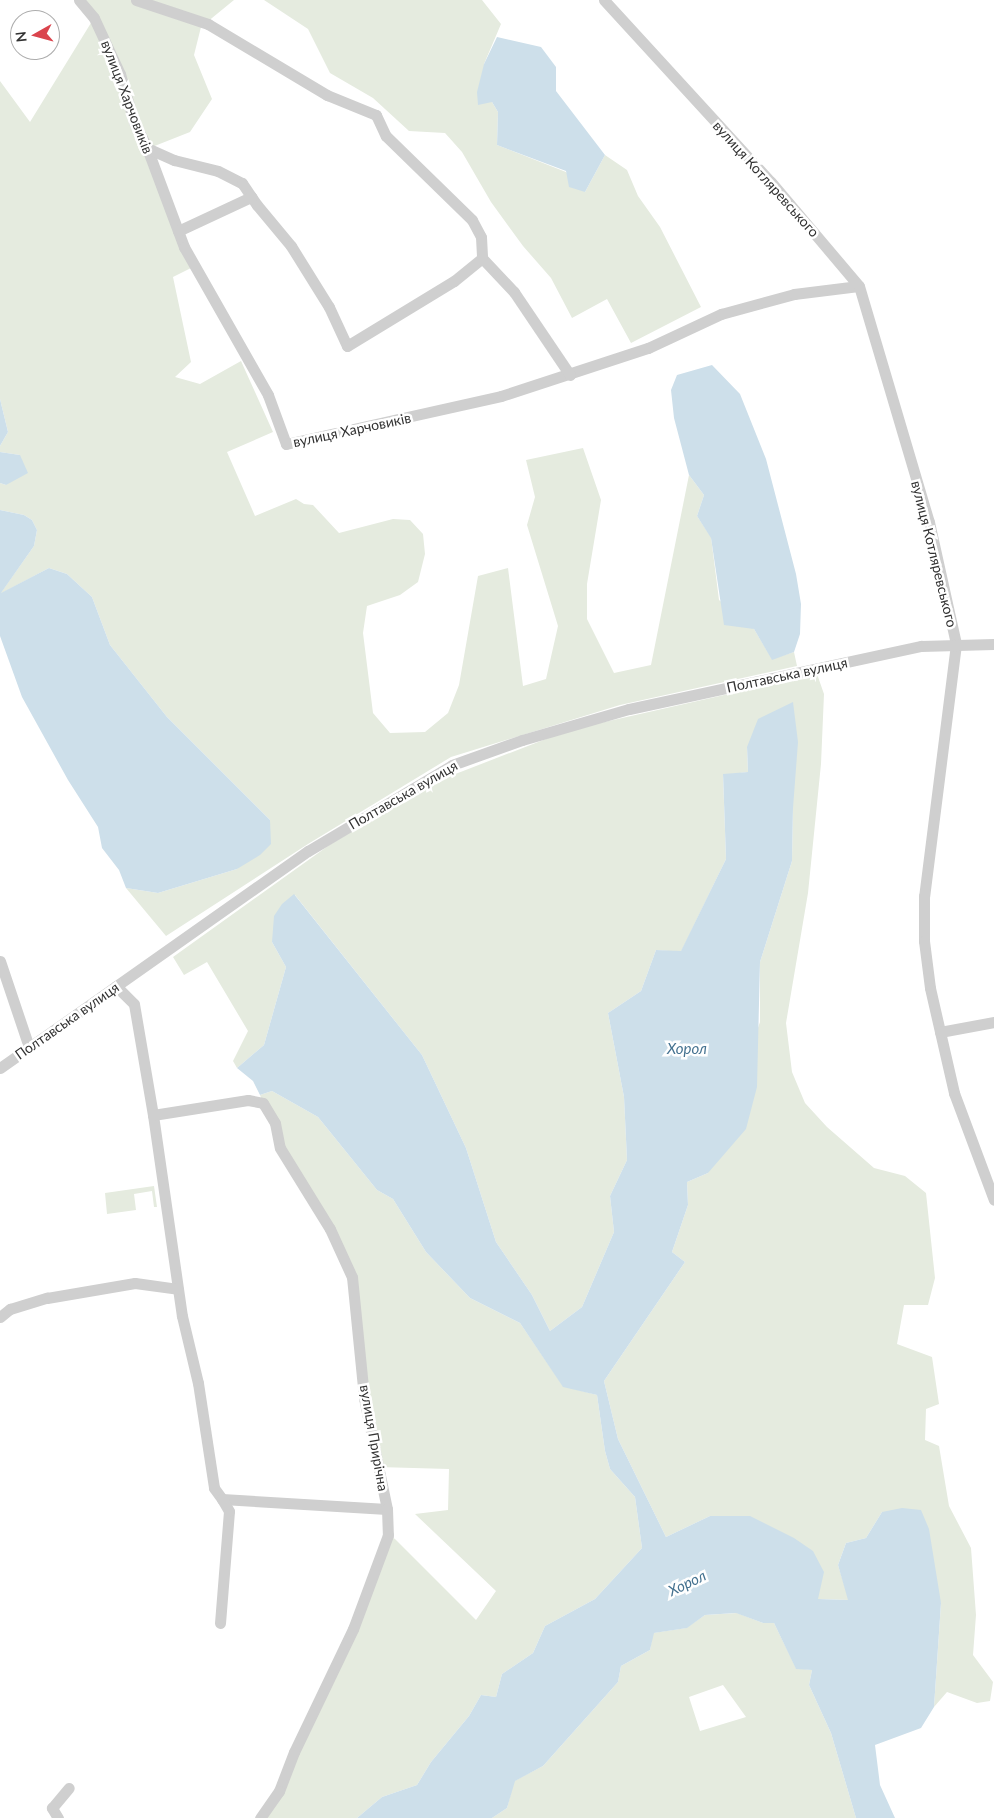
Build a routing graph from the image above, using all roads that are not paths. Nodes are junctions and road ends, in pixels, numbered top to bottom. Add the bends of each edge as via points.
1 (79, 0) edge
2 (136, 0) edge
3 (604, 0) edge
4 (147, 148) junction
5 (251, 196) junction
6 (178, 231) junction
7 (482, 258) junction
8 (858, 286) junction
9 (570, 375) junction
10 (956, 644) junction
11 (994, 644) edge
12 (0, 961) edge
13 (116, 986) junction
14 (994, 1022) edge
15 (940, 1032) junction
16 (29, 1047) junction
17 (0, 1068) edge
18 (153, 1115) junction
19 (994, 1200) edge
20 (178, 1289) junction
21 (0, 1317) edge
22 (222, 1499) junction
23 (387, 1509) junction
24 (220, 1623) dead end
25 (70, 1788) dead end
26 (58, 1818) edge
27 (260, 1818) edge

1 - 4 street, вулиця Харчовиків via 94,18 120,74 134,122
2 - 7 street via 208,24 327,95 376,115 386,136 472,220 481,236
3 - 8 street, вулиця Котляревського via 771,182
4 - 5 street via 174,160 218,171 242,183
4 - 6 street, вулиця Харчовиків
5 - 6 street
5 - 7 street via 300,261 329,307 347,346 454,282
6 - 9 street, вулиця Харчовиків via 268,395 286,444 457,406
7 - 9 street via 514,292
8 - 9 street, вулиця Харчовиків via 794,294 721,314 648,348
8 - 10 street, вулиця Котляревського via 929,522
10 - 11 street, Полтавська вулиця
10 - 13 street, Полтавська вулиця via 921,646 629,709 522,740 452,765 308,852
10 - 15 street, вулиця Котляревського via 924,896 926,956
12 - 16 street
13 - 16 street, Полтавська вулиця
13 - 18 street via 134,1004
14 - 15 street
15 - 19 street, вулиця Котляревського via 954,1093
16 - 17 street, Полтавська вулиця
18 - 20 street
18 - 23 street, вулиця Прирічна via 248,1100 263,1103 275,1123 280,1148 330,1229 352,1277 364,1398
20 - 21 street via 135,1283 47,1298 10,1309
20 - 22 street via 198,1383 214,1488
22 - 23 street
22 - 24 street via 228,1511
23 - 27 street, вулиця Прирічна via 388,1535 352,1629 279,1791
25 - 26 street via 52,1808

